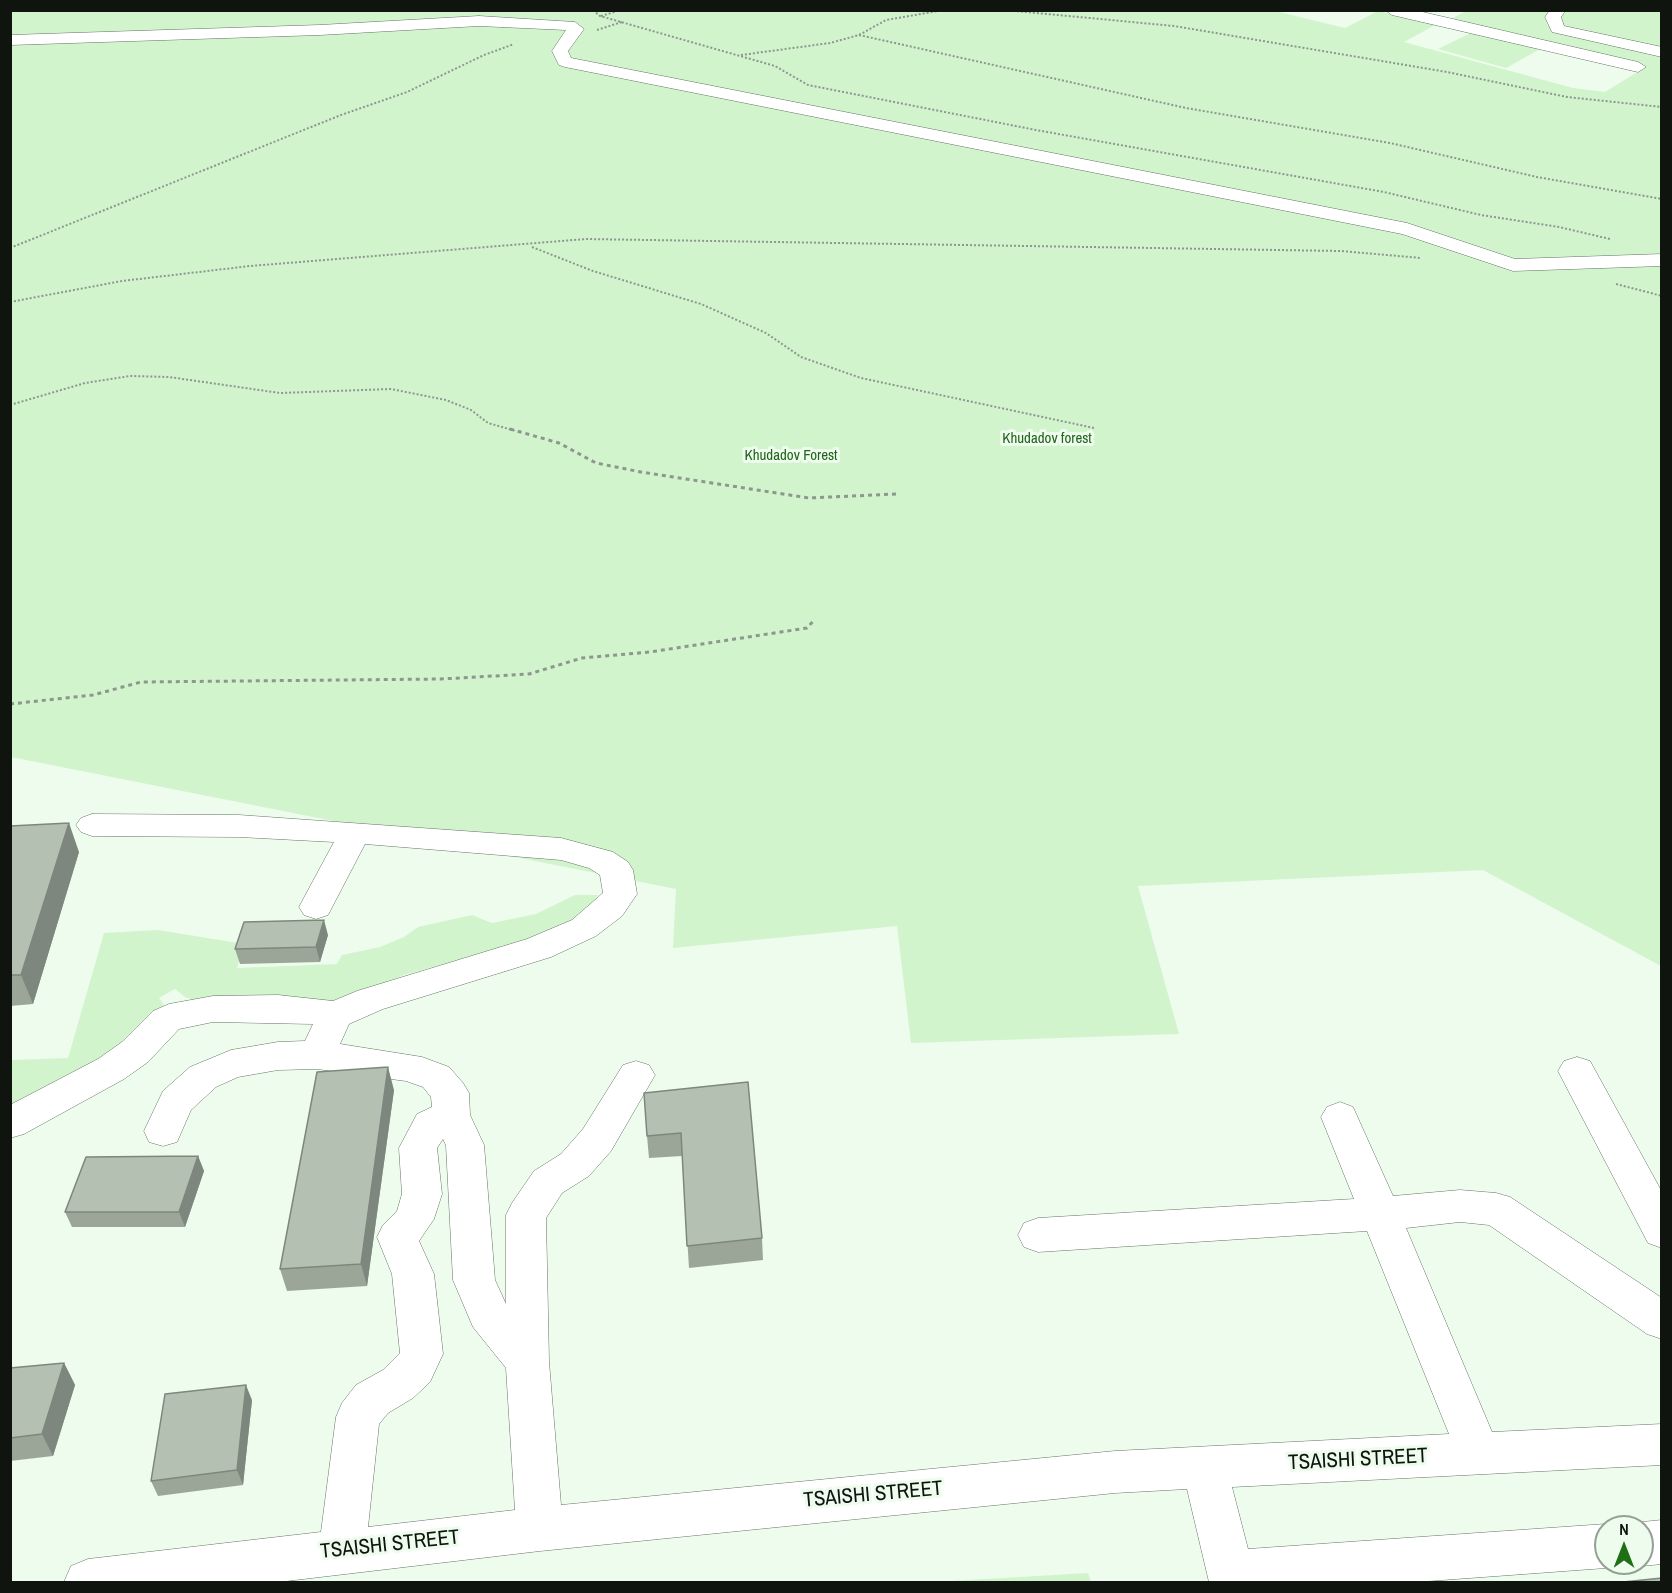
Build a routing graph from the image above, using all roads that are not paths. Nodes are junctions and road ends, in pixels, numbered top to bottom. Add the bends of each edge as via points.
1 (1392, 10) edge
2 (1559, 10) edge
3 (1558, 29) junction
4 (10, 40) edge
5 (1533, 43) junction
6 (1662, 52) edge
7 (1638, 68) dead end
8 (1662, 260) edge
9 (92, 825) dead end
10 (355, 833) junction
11 (316, 907) dead end
12 (335, 1015) junction
13 (318, 1055) junction
14 (1577, 1071) dead end
15 (636, 1075) dead end
16 (451, 1115) junction
17 (1340, 1117) dead end
18 (10, 1123) edge
19 (163, 1131) dead end
20 (1380, 1214) junction
21 (1662, 1232) edge
22 (1038, 1235) dead end
23 (1662, 1321) edge
24 (527, 1362) junction
25 (1662, 1444) edge
26 (1479, 1454) junction
27 (1204, 1468) junction
28 (540, 1529) junction
29 (1594, 1547) edge
30 (342, 1550) junction
31 (1232, 1578) edge
32 (88, 1582) edge

1 - 5 street
2 - 3 street via 1553,17
3 - 5 street
3 - 6 street
4 - 8 street via 479,21 570,25 576,29 560,51 565,62 1407,229 1513,265
5 - 7 street
9 - 10 street via 239,826
10 - 11 street
10 - 12 street via 561,849 601,860 616,870 620,894 610,908 584,928 539,948 370,1000
12 - 13 street
12 - 18 street via 278,1008 182,1013 166,1020 135,1052 111,1069
13 - 16 street via 409,1067 436,1077 450,1093
13 - 19 street via 278,1056 231,1064 203,1077 176,1101
14 - 21 street
15 - 24 street via 597,1140 575,1165 548,1182 526,1215
16 - 24 street via 465,1146 474,1280 488,1314
16 - 30 street via 431,1125 418,1148 422,1194 414,1219 397,1237 414,1274 422,1354 415,1368 398,1384 372,1399 358,1417
17 - 20 street
20 - 22 street
20 - 23 street via 1460,1206 1496,1209
20 - 26 street
24 - 28 street
25 - 26 street, TSAISHI STREET
26 - 27 street, TSAISHI STREET
27 - 28 street, TSAISHI STREET via 1103,1473
27 - 31 street
28 - 30 street, TSAISHI STREET
29 - 31 street
30 - 32 street, TSAISHI STREET

